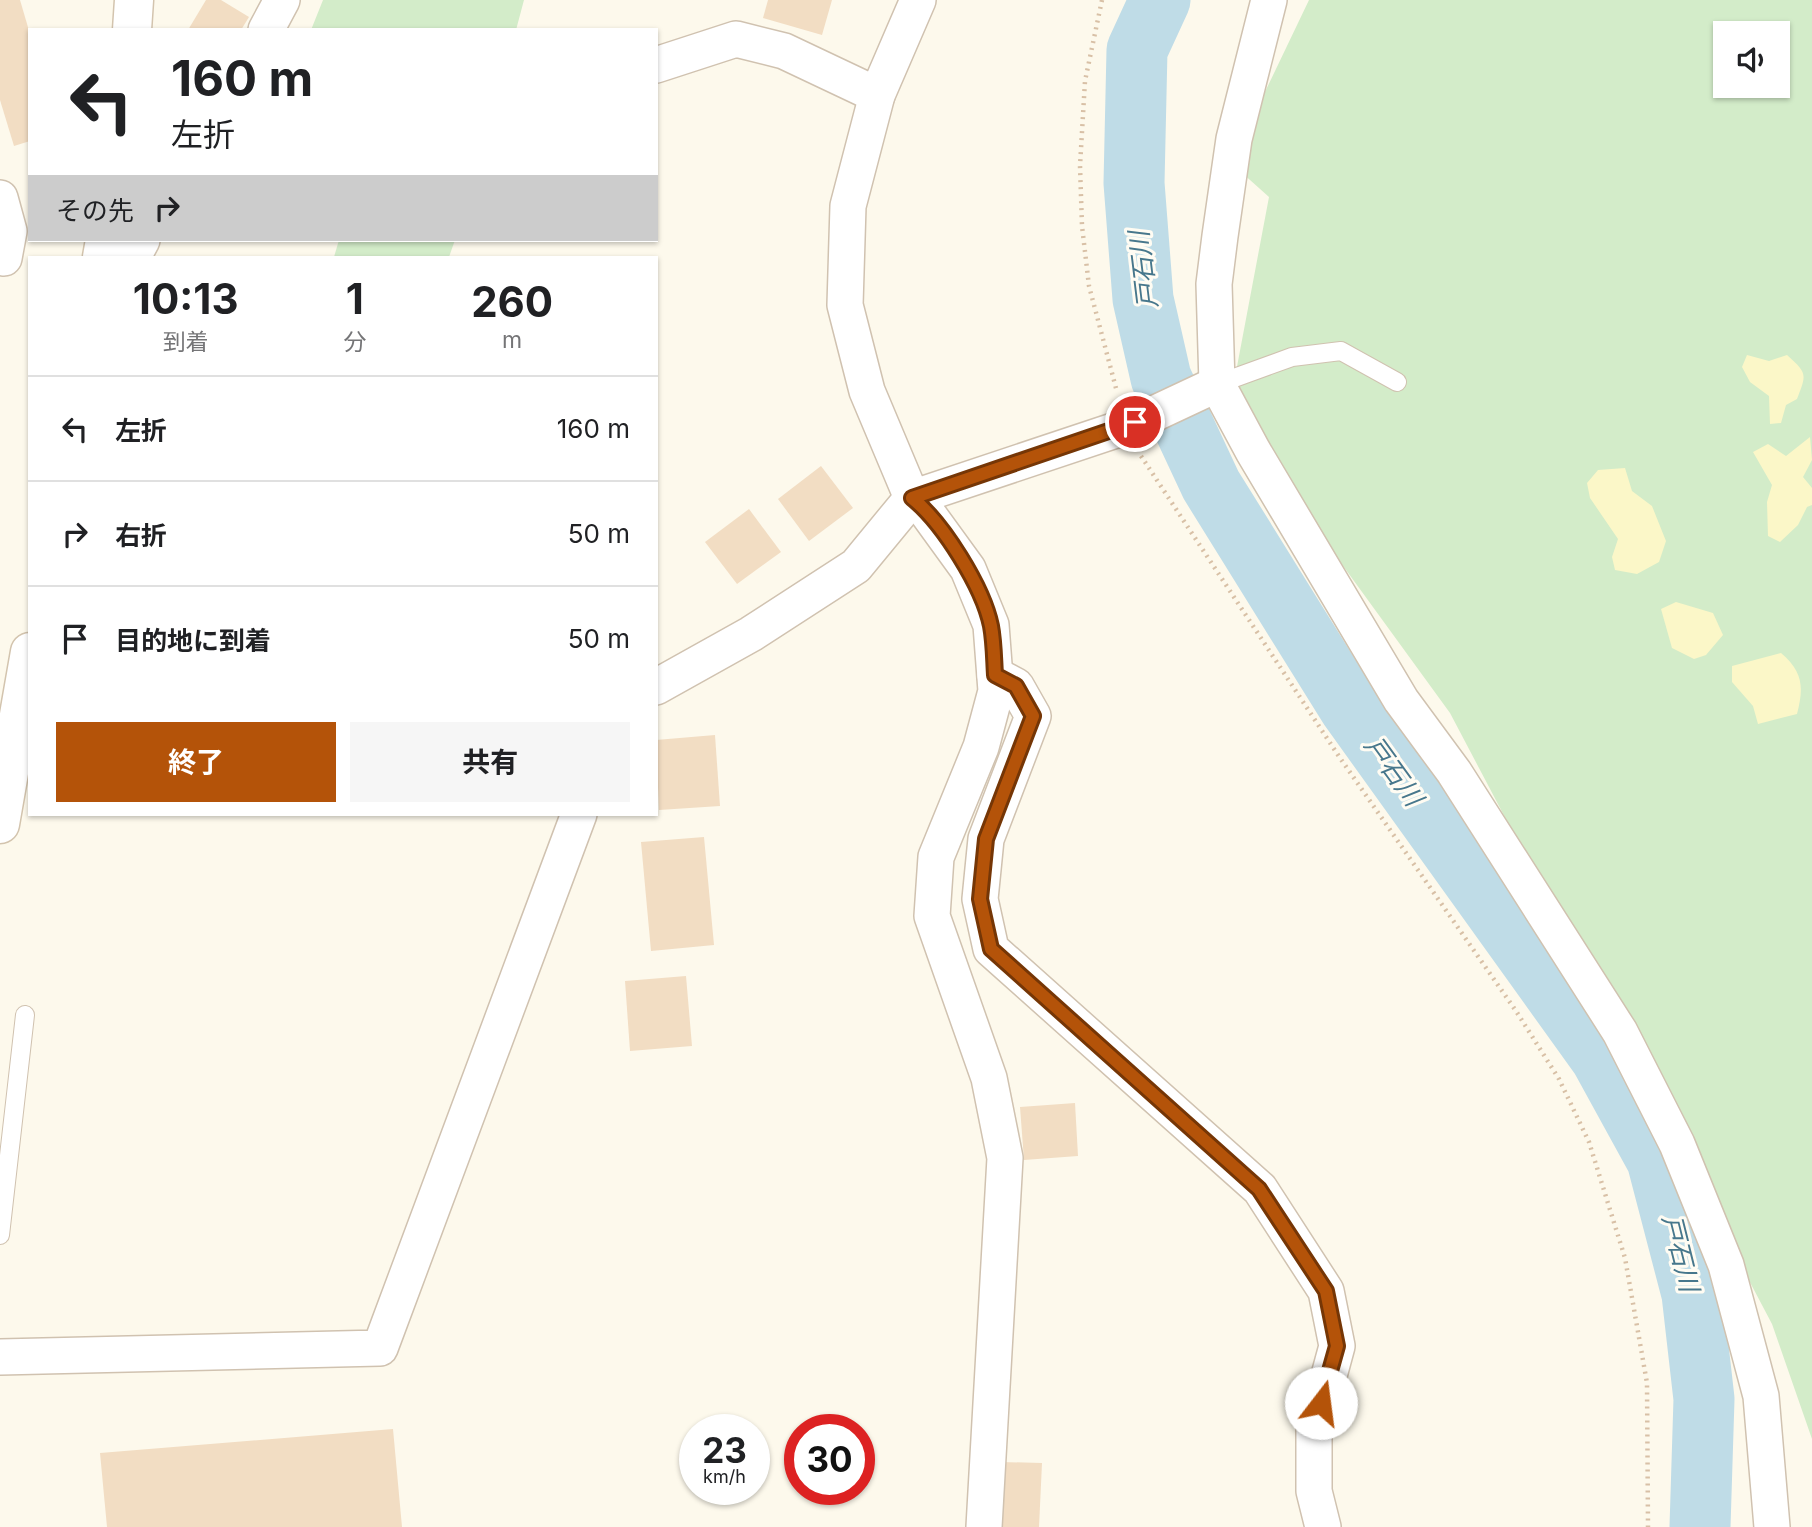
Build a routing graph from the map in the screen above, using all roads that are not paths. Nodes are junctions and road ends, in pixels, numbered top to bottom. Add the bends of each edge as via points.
1 (134, 0) edge
2 (282, 0) edge
3 (918, 0) edge
4 (1269, 0) edge
5 (132, 28) edge
6 (267, 28) edge
7 (658, 64) edge
8 (877, 95) junction
9 (0, 198) edge
10 (11, 258) edge
11 (1397, 382) dead end
12 (1213, 386) junction
13 (912, 498) junction
14 (28, 663) edge
15 (995, 675) junction
16 (658, 686) edge
17 (578, 816) edge
18 (0, 824) edge
19 (25, 1015) dead end
20 (3, 1184) edge
21 (0, 1235) edge
22 (0, 1357) edge
23 (984, 1527) edge
24 (1322, 1527) edge
25 (1772, 1527) edge

1 - 5 main road
2 - 6 street
3 - 8 street
4 - 12 street via 1234,139 1214,284
7 - 8 street via 736,39 785,51
8 - 13 street via 848,206 845,305 867,391
9 - 10 street
11 - 12 lane via 1342,351 1292,357
12 - 13 street via 1132,424
12 - 25 street via 1401,700 1454,772 1620,1032 1677,1144 1726,1265 1761,1396
13 - 15 street via 968,569 991,625
13 - 16 street via 856,566 751,634
14 - 18 main road
15 - 23 street via 996,691 981,747 936,857 932,916 989,1078 1005,1157
15 - 24 street via 1016,686 1033,716 986,839 980,899 991,949 1259,1189 1326,1291 1337,1346 1314,1431 1314,1491
17 - 22 street via 380,1348
19 - 20 lane
20 - 21 lane

